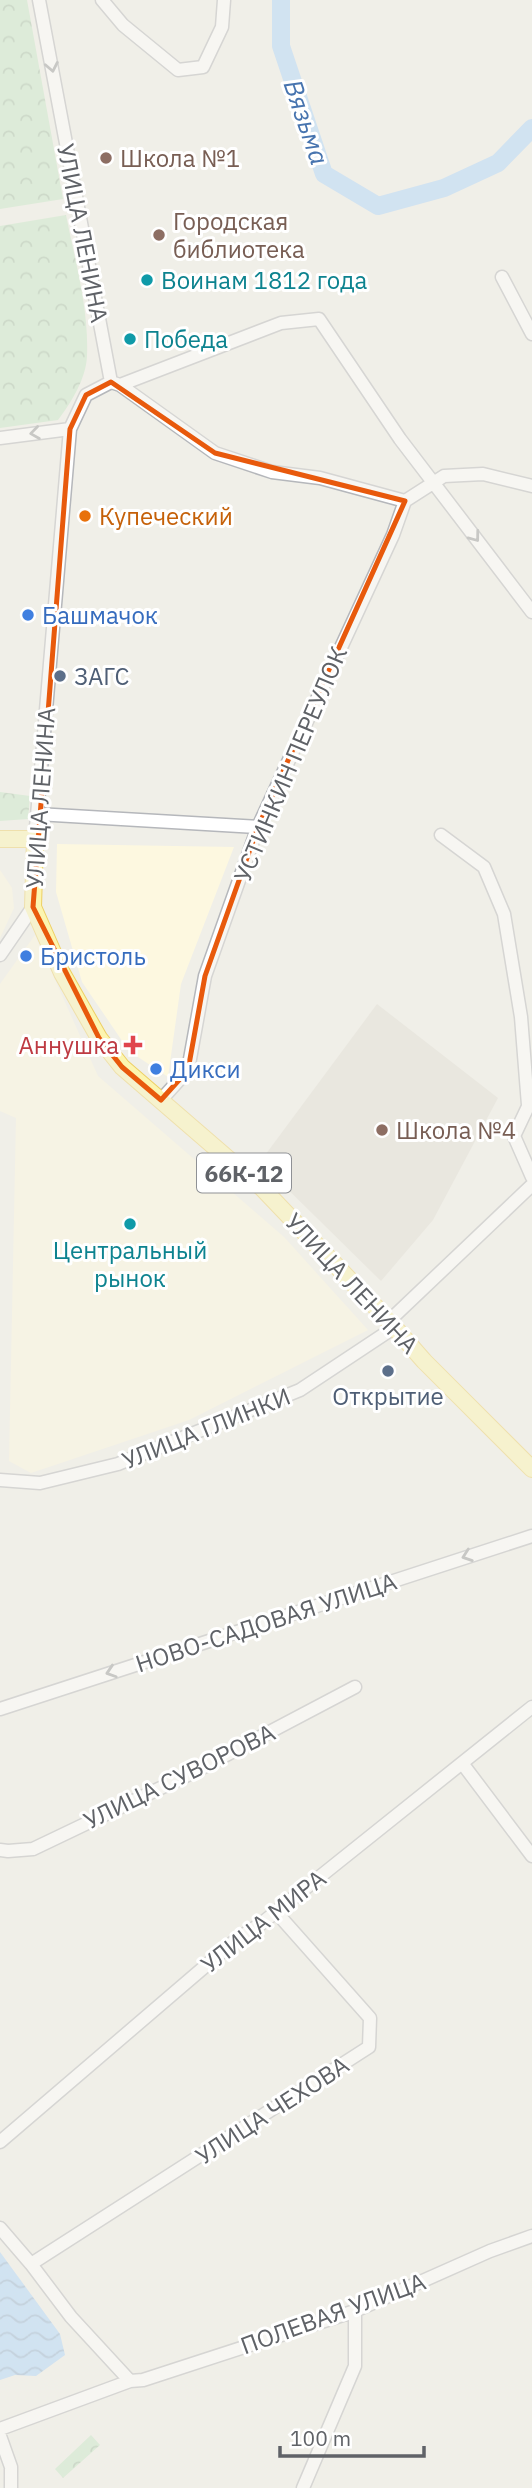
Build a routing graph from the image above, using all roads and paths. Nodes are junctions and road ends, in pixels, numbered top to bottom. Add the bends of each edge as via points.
1 (38, 0) edge
2 (102, 0) edge
3 (224, 0) edge
4 (502, 277) dead end
5 (532, 334) edge
6 (116, 384) junction
7 (70, 429) junction
8 (0, 438) edge
9 (435, 482) junction
10 (532, 486) edge
11 (405, 501) junction
12 (532, 612) edge
13 (37, 814) junction
14 (258, 827) junction
15 (441, 835) dead end
16 (0, 839) edge
17 (35, 839) junction
18 (33, 907) junction
19 (0, 955) edge
20 (161, 1100) junction
21 (530, 1101) edge
22 (532, 1177) edge
23 (532, 1185) edge
24 (392, 1324) junction
25 (532, 1469) edge
26 (0, 1480) edge
27 (532, 1536) edge
28 (355, 1686) dead end
29 (532, 1707) edge
30 (0, 1709) edge
31 (462, 1763) junction
32 (0, 1850) edge
33 (532, 1856) edge
34 (276, 1912) junction
35 (0, 2142) edge
36 (0, 2228) edge
37 (532, 2236) edge
38 (31, 2264) junction
39 (355, 2311) junction
40 (130, 2381) junction
41 (0, 2429) edge
42 (0, 2436) edge
43 (11, 2488) edge
44 (303, 2488) edge

1 -> 6 street, УЛИЦА ЛЕНИНА
2 - 3 street via 123,25 178,70 203,67 222,27
4 - 5 street
6 - 7 street, УЛИЦА ЛЕНИНА via 86,395
6 - 9 street via 281,323 318,319
6 - 11 street via 215,453 272,472 320,478
7 -> 8 street
7 - 13 street, УЛИЦА ЛЕНИНА
9 - 10 street via 444,476 483,474
9 - 11 street
9 -> 12 street
11 - 14 street, УСТИНКИН ПЕРЕУЛОК
13 - 14 street
13 - 17 street, УЛИЦА ЛЕНИНА
14 - 20 street, УСТИНКИН ПЕРЕУЛОК via 205,976 188,1070
15 - 21 street via 484,867 504,914 522,1017
16 - 17 main road
17 - 18 main road, УЛИЦА ЛЕНИНА / 66К-12
18 - 19 street
18 - 20 main road, УЛИЦА ЛЕНИНА / 66К-12 via 62,973 99,1038 122,1067
20 - 24 main road, УЛИЦА ЛЕНИНА / 66К-12 via 262,1188
21 - 22 street via 514,1136
23 - 24 street, УЛИЦА ГЛИНКИ
24 - 25 main road, УЛИЦА ЛЕНИНА / 66К-12
24 - 26 street, УЛИЦА ГЛИНКИ via 300,1390 118,1464 40,1483
27 -> 30 street, НОВО-САДОВАЯ УЛИЦА
28 - 32 street, УЛИЦА СУВОРОВА via 194,1772 33,1849
29 - 31 street, УЛИЦА МИРА
31 - 33 street
31 - 34 street, УЛИЦА МИРА
34 - 35 street, УЛИЦА МИРА via 237,1939
34 - 38 street, УЛИЦА ЧЕХОВА via 370,2018 369,2047
36 - 38 street
37 - 39 street, ПОЛЕВАЯ УЛИЦА
38 - 40 street via 71,2317
39 - 40 street, ПОЛЕВАЯ УЛИЦА
39 - 44 street via 355,2366
40 - 41 street, ПОЛЕВАЯ УЛИЦА
42 - 43 street via 11,2467

